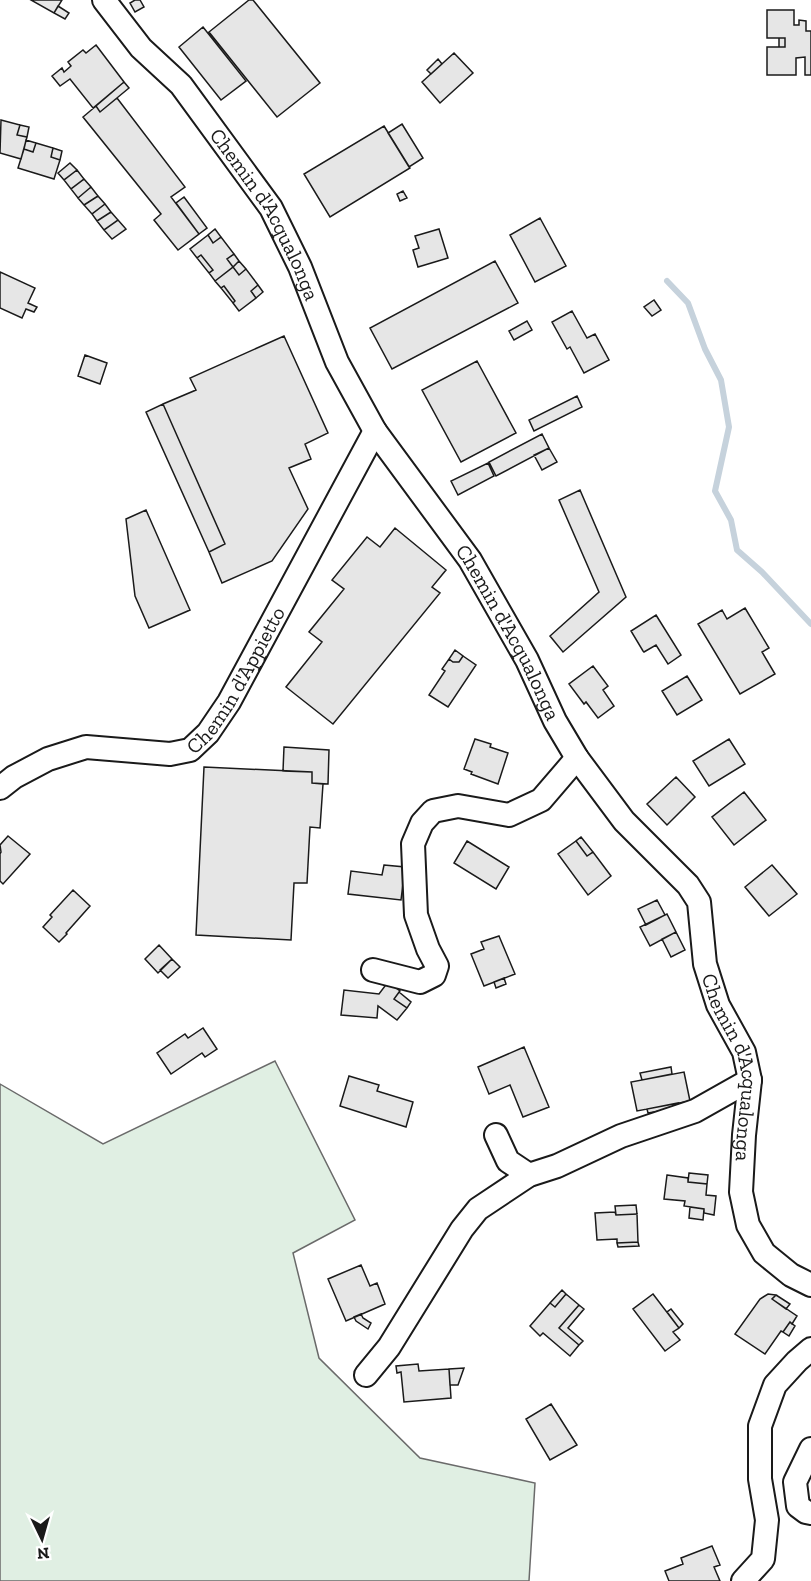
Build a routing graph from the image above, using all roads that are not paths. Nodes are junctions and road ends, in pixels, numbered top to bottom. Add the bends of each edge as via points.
1 (104, 0) edge
2 (375, 431) junction
3 (577, 758) junction
4 (0, 788) edge
5 (374, 970) dead end
6 (750, 1080) junction
7 (496, 1135) dead end
8 (529, 1175) junction
9 (811, 1285) edge
10 (811, 1349) edge
11 (366, 1375) dead end
12 (811, 1449) edge
13 (811, 1512) edge
14 (744, 1581) edge

1 - 2 street, Chemin d'Acqualonga via 141,48 181,85 271,208 300,267 337,362
2 - 3 street, Chemin d'Acqualonga via 470,560
2 - 4 street, Chemin d'Appietto via 229,702 208,733 190,750 170,754 86,747 48,759
3 - 5 street via 541,800 509,814 458,806 433,811 412,844 416,915 437,966 434,975 420,982
3 - 6 street, Chemin d'Acqualonga via 624,821 688,885 699,902 705,964 718,1005 744,1052
6 - 8 street via 695,1111 621,1136
6 - 9 street, Chemin d'Acqualonga via 741,1192 748,1225 764,1253
7 - 8 street via 508,1161
8 - 11 street via 478,1209 389,1347
10 - 14 street via 775,1385 760,1426 760,1479 768,1520 763,1559
12 - 13 street via 795,1482 798,1506

